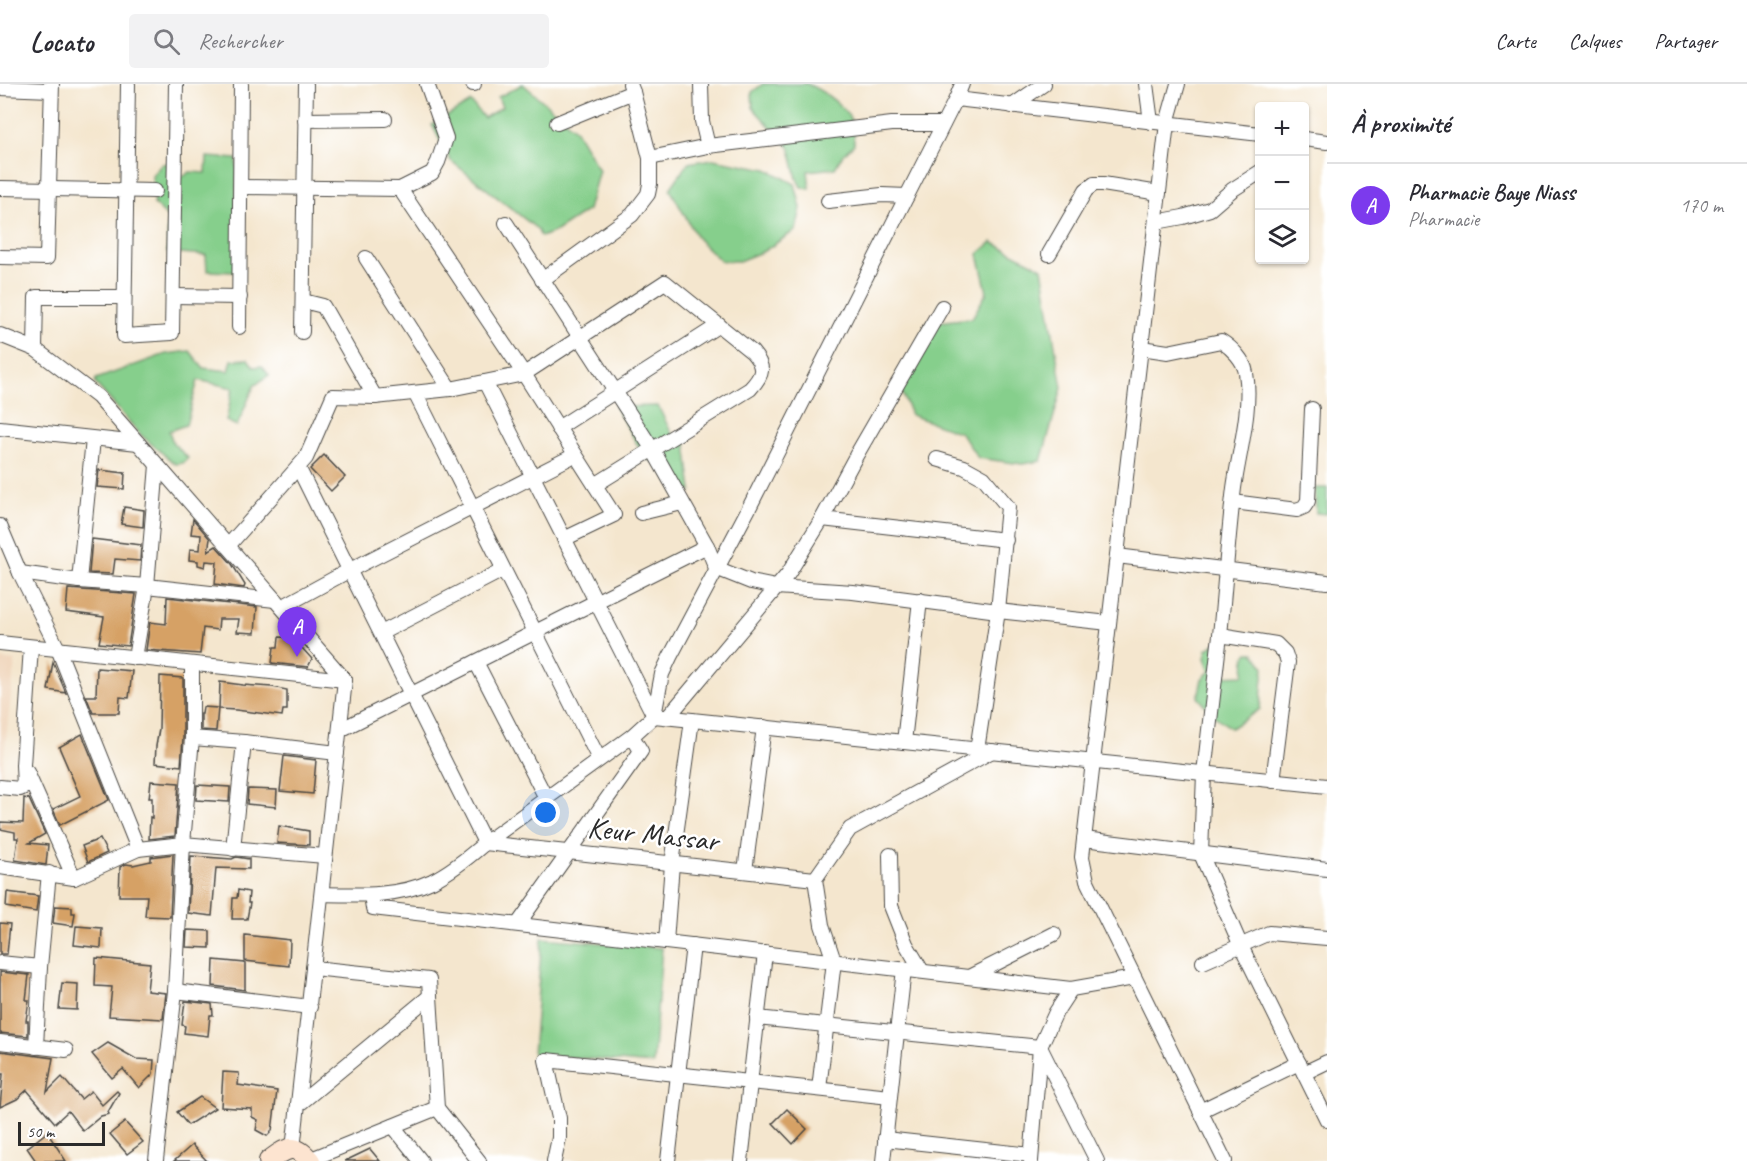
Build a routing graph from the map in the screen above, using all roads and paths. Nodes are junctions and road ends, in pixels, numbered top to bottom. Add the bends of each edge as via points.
1 (128, 84) edge
2 (176, 84) edge
3 (242, 84) edge
4 (306, 84) edge
5 (427, 84) edge
6 (701, 84) edge
7 (962, 84) edge
8 (1044, 84) edge
9 (1146, 84) edge
10 (1178, 84) edge
11 (51, 87) edge
12 (0, 88) edge
13 (632, 88) edge
14 (956, 99) junction
15 (1012, 106) junction
16 (385, 119) dead end
17 (305, 120) junction
18 (1150, 122) junction
19 (557, 123) dead end
20 (1167, 123) junction
21 (943, 124) junction
22 (1255, 133) edge
23 (1309, 140) edge
24 (1327, 141) edge
25 (708, 146) junction
26 (650, 158) junction
27 (1255, 175) edge
28 (241, 187) junction
29 (0, 188) edge
30 (304, 188) junction
31 (49, 189) junction
32 (400, 189) junction
33 (126, 190) junction
34 (155, 191) dead end
35 (1159, 193) junction
36 (907, 196) junction
37 (828, 201) dead end
38 (1156, 222) junction
39 (506, 223) dead end
40 (1049, 254) dead end
41 (0, 257) edge
42 (366, 258) dead end
43 (542, 280) junction
44 (173, 296) junction
45 (124, 297) junction
46 (240, 297) junction
47 (303, 301) junction
48 (942, 307) dead end
49 (719, 325) junction
50 (239, 327) dead end
51 (302, 332) dead end
52 (0, 334) edge
53 (580, 338) junction
54 (1141, 348) junction
55 (35, 349) junction
56 (524, 374) junction
57 (484, 382) junction
58 (450, 389) junction
59 (615, 392) junction
60 (414, 393) junction
61 (375, 397) junction
62 (1312, 409) dead end
63 (0, 428) edge
64 (558, 428) junction
65 (93, 439) junction
66 (138, 443) junction
67 (652, 450) junction
68 (575, 455) junction
69 (937, 459) dead end
70 (157, 465) junction
71 (298, 467) junction
72 (532, 477) junction
73 (595, 485) junction
74 (1233, 502) junction
75 (682, 503) junction
76 (472, 508) junction
77 (641, 513) dead end
78 (822, 519) junction
79 (0, 526) edge
80 (564, 539) junction
81 (1006, 540) junction
82 (228, 546) junction
83 (707, 546) junction
84 (1117, 556) junction
85 (716, 568) junction
86 (350, 570) junction
87 (504, 570) junction
88 (1227, 570) junction
89 (20, 573) junction
90 (79, 581) junction
91 (1327, 582) edge
92 (147, 586) junction
93 (776, 587) junction
94 (920, 600) junction
95 (596, 602) junction
96 (278, 603) junction
97 (998, 611) junction
98 (1109, 623) junction
99 (535, 632) junction
100 (381, 633) junction
101 (1220, 635) junction
102 (0, 644) edge
103 (32, 647) junction
104 (58, 650) junction
105 (135, 658) junction
106 (476, 662) junction
107 (192, 664) junction
108 (345, 680) junction
109 (411, 694) junction
110 (654, 716) junction
111 (668, 717) junction
112 (692, 720) junction
113 (764, 727) junction
114 (340, 730) junction
115 (632, 736) junction
116 (192, 738) junction
117 (244, 742) junction
118 (904, 742) junction
119 (977, 750) junction
120 (992, 751) junction
121 (337, 753) junction
122 (599, 759) junction
123 (1093, 762) junction
124 (23, 765) junction
125 (1204, 773) junction
126 (1274, 781) junction
127 (1327, 786) edge
128 (0, 787) edge
129 (546, 798) junction
130 (1084, 839) junction
131 (485, 843) junction
132 (183, 844) junction
133 (138, 849) junction
134 (233, 849) junction
135 (569, 852) junction
136 (1201, 854) junction
137 (890, 855) dead end
138 (325, 856) junction
139 (672, 864) junction
140 (0, 867) edge
141 (1327, 869) edge
142 (745, 871) junction
143 (49, 873) junction
144 (74, 878) junction
145 (815, 879) junction
146 (322, 894) junction
147 (371, 895) junction
148 (518, 924) junction
149 (1054, 934) dead end
150 (1327, 938) edge
151 (666, 942) junction
152 (1240, 944) junction
153 (693, 945) junction
154 (765, 953) junction
155 (834, 961) junction
156 (1203, 962) dead end
157 (0, 963) edge
158 (40, 968) junction
159 (314, 968) junction
160 (904, 969) junction
161 (922, 971) junction
162 (969, 977) junction
163 (1134, 978) junction
164 (1071, 988) junction
165 (175, 991) junction
166 (430, 996) junction
167 (310, 1007) junction
168 (757, 1018) junction
169 (827, 1026) junction
170 (897, 1033) junction
171 (0, 1042) edge
172 (36, 1047) junction
173 (1040, 1047) junction
174 (66, 1050) dead end
175 (1327, 1062) edge
176 (1301, 1068) junction
177 (678, 1074) junction
178 (750, 1082) junction
179 (819, 1089) junction
180 (890, 1097) junction
181 (298, 1105) junction
182 (437, 1108) junction
183 (1200, 1111) junction
184 (1327, 1120) edge
185 (393, 1126) junction
186 (885, 1139) junction
187 (304, 1157) edge
188 (1031, 1158) edge
189 (156, 1160) edge
190 (269, 1161) edge
191 (421, 1161) edge
192 (479, 1161) edge
193 (554, 1161) edge
194 (668, 1161) edge
195 (741, 1161) edge
196 (883, 1161) edge
197 (1097, 1161) edge
198 (1224, 1161) edge

1 - 33 street
2 - 44 street
3 - 28 street
4 - 17 street
5 - 32 street via 446,138 432,173
6 - 25 street via 702,121
7 - 14 street
8 - 15 street
9 - 18 street
10 - 20 street
11 - 12 street
11 - 31 street
13 - 19 street
13 - 26 street
14 - 15 street
14 - 21 street
15 - 18 street
16 - 17 street
17 - 30 street
18 - 20 street
20 - 22 street
20 - 35 street
21 - 25 street via 892,124
21 - 36 street
23 - 24 street
25 - 26 street
26 - 43 street via 648,194 632,215
27 - 38 street via 1210,209
28 - 30 street
28 - 46 street
29 - 31 street
30 - 32 street
30 - 47 street
31 - 33 street
31 - 41 street via 47,258
32 - 56 street
33 - 34 street
33 - 45 street
35 - 38 street
35 - 40 street via 1094,184 1086,190
36 - 37 street
36 - 85 street
38 - 54 street
39 - 43 street
42 - 58 street
43 - 53 street
44 - 45 street via 172,333 124,336
44 - 46 street
45 - 55 street via 36,297
46 - 50 street
47 - 51 street
47 - 61 street via 323,306
48 - 78 street
49 - 53 street via 665,282
49 - 59 street
49 - 67 street via 760,361 759,380
52 - 55 street
53 - 56 street
53 - 59 street
54 - 74 street via 1168,352 1221,342 1236,353 1246,370 1248,398
54 - 84 street
55 - 66 street via 98,397
56 - 57 street
56 - 64 street
57 - 58 street
57 - 72 street
58 - 60 street
59 - 64 street
59 - 67 street
60 - 61 street
60 - 76 street
61 - 71 street via 333,396 306,458
62 - 74 street via 1308,501 1304,507 1297,510
63 - 65 street
64 - 68 street
65 - 66 street
65 - 90 street
66 - 70 street
67 - 73 street
67 - 75 street
68 - 72 street
68 - 73 street
69 - 81 street via 984,478 1008,507
70 - 82 street
70 - 92 street
71 - 82 street
71 - 86 street
72 - 76 street
72 - 80 street
73 - 80 street via 614,515
74 - 88 street
75 - 77 street
75 - 83 street
76 - 86 street
76 - 87 street
78 - 81 street
78 - 93 street
79 - 89 street
80 - 95 street
81 - 97 street
82 - 96 street
83 - 85 street
83 - 95 street
84 - 88 street
84 - 98 street
85 - 93 street
85 - 110 street via 662,674
86 - 96 street
86 - 100 street
87 - 99 street
87 - 100 street
88 - 91 street
88 - 101 street
89 - 90 street
89 - 104 street
90 - 92 street
92 - 96 street
92 - 105 street
93 - 94 street
93 - 111 street
94 - 97 street
94 - 118 street
95 - 99 street
95 - 110 street
96 - 108 street
97 - 98 street
97 - 119 street
98 - 123 street
99 - 106 street
99 - 122 street
100 - 109 street
101 - 125 street
101 - 126 street via 1276,644 1285,652
102 - 103 street
103 - 104 street
103 - 124 street
104 - 105 street
104 - 133 street
105 - 107 street
106 - 109 street
106 - 129 street
107 - 108 street
107 - 116 street
108 - 114 street
109 - 114 street
109 - 131 street
110 - 111 street
110 - 115 street
111 - 112 street
112 - 113 street
112 - 139 street
113 - 118 street
113 - 142 street
114 - 121 street
115 - 122 street
115 - 135 street via 641,751
116 - 117 street
116 - 132 street
117 - 121 street
117 - 134 street
118 - 119 street
119 - 120 street
120 - 123 street
120 - 145 street via 850,829
121 - 138 street
122 - 129 street
123 - 125 street
123 - 130 street
124 - 128 street via 24,787
124 - 144 street
125 - 126 street
125 - 136 street
126 - 127 street
129 - 131 street
130 - 136 street
130 - 163 street via 1082,857 1087,881
131 - 135 street, Keur Massar
131 - 147 street via 432,881
132 - 133 street
132 - 134 street
132 - 165 street
133 - 144 street
134 - 138 street
135 - 139 street, Keur Massar
135 - 148 street
136 - 141 street
136 - 152 street
137 - 161 street via 891,906
138 - 146 street
139 - 142 street, Keur Massar
139 - 151 street
140 - 143 street
142 - 145 street, Keur Massar
143 - 144 street
143 - 158 street
145 - 155 street via 822,925
146 - 147 street
146 - 159 street
147 - 148 street via 373,908
148 - 151 street
149 - 162 street
150 - 152 street via 1269,933
151 - 153 street
152 - 156 street
152 - 176 street
153 - 154 street
153 - 177 street
154 - 155 street
154 - 168 street
155 - 160 street
155 - 169 street
157 - 158 street
158 - 172 street
159 - 166 street via 429,980
159 - 167 street
160 - 161 street
160 - 170 street
161 - 162 street
162 - 164 street
163 - 164 street
163 - 183 street
164 - 173 street
165 - 167 street
165 - 189 street
166 - 181 street
166 - 182 street
167 - 181 street
168 - 169 street
168 - 178 street
169 - 170 street
169 - 179 street
170 - 173 street
170 - 180 street
171 - 172 street
172 - 174 street
173 - 188 street
173 - 197 street
175 - 176 street
176 - 183 street
176 - 184 street
177 - 178 street
177 - 193 street via 546,1060 559,1118 560,1138
177 - 194 street
178 - 179 street
178 - 195 street
179 - 180 street
180 - 186 street
181 - 187 street
182 - 185 street
182 - 192 street
183 - 198 street
185 - 187 street
185 - 191 street
186 - 188 street
186 - 196 street
187 - 190 street via 282,1150

